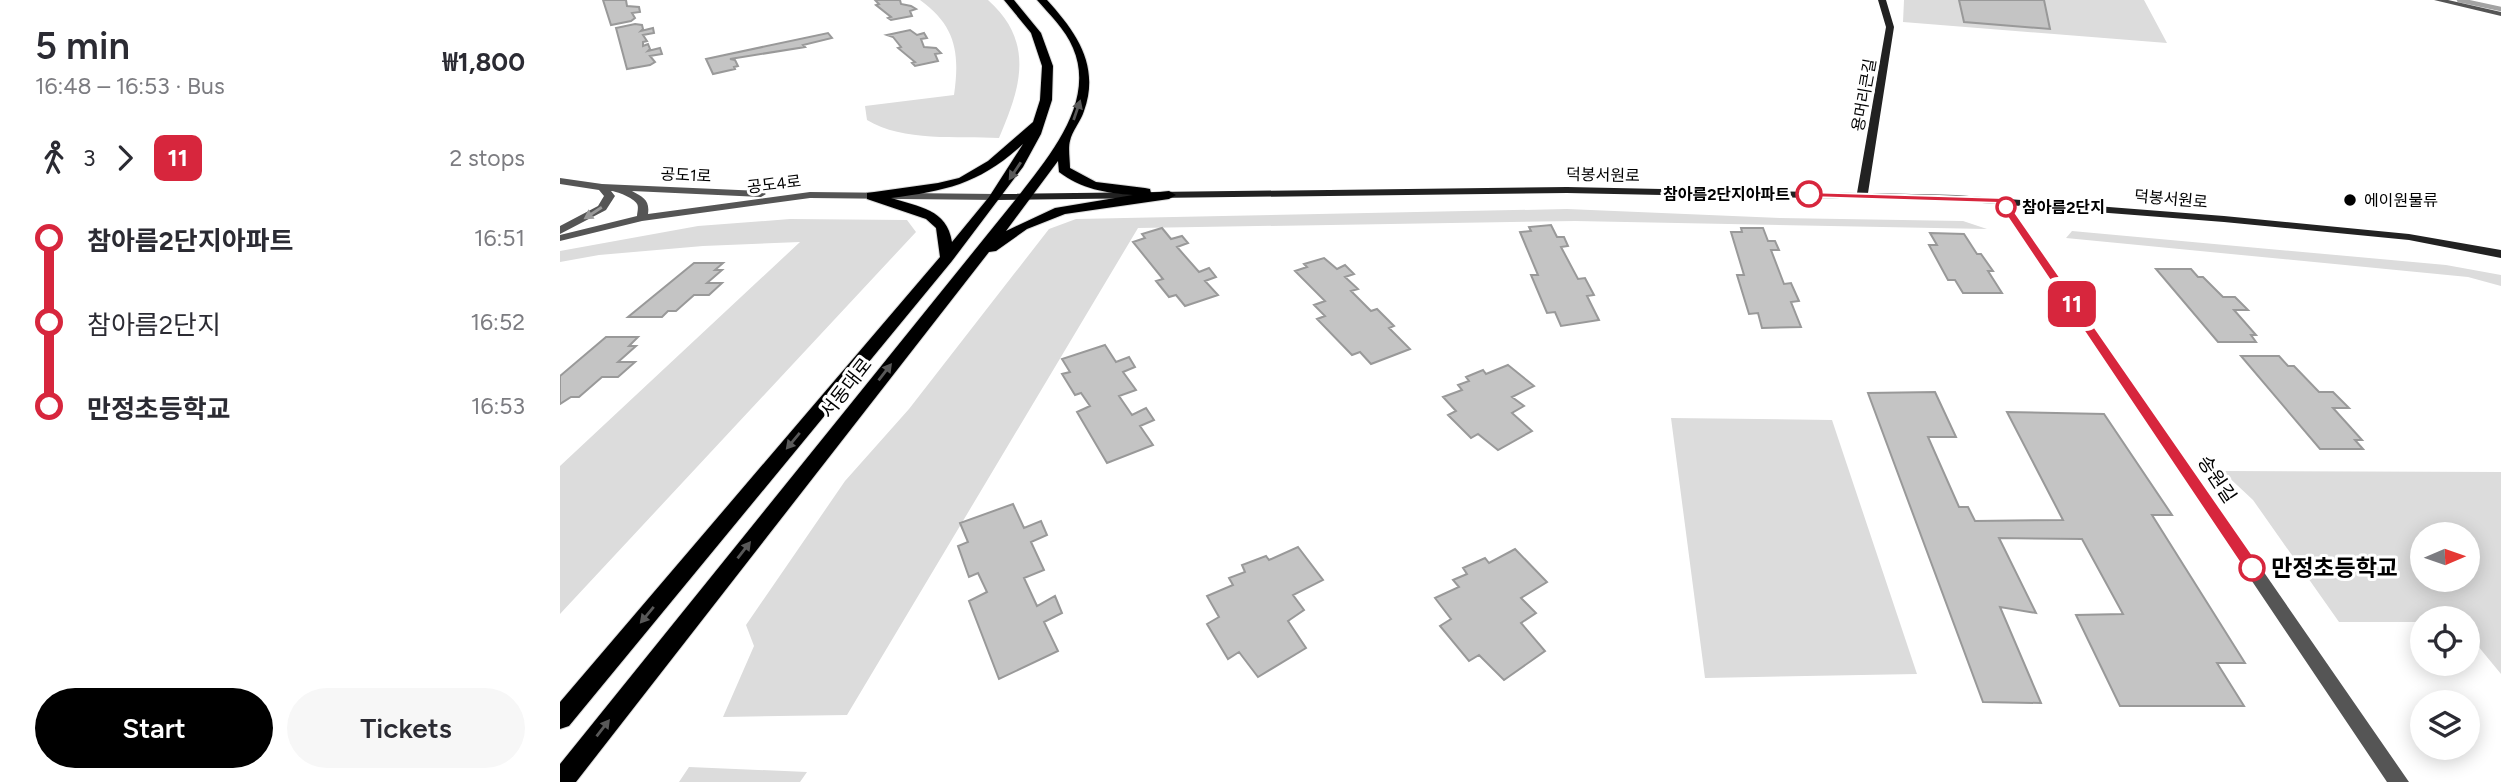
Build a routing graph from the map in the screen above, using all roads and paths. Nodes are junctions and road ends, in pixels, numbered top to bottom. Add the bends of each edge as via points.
1 (1009, 0) edge
2 (1042, 0) edge
3 (1882, 0) edge
4 (2438, 0) edge
5 (2501, 14) edge
6 (1039, 123) junction
7 (1064, 142) junction
8 (560, 181) edge
9 (602, 187) junction
10 (810, 195) junction
11 (1169, 195) junction
12 (1862, 195) junction
13 (872, 196) junction
14 (996, 197) junction
15 (1025, 197) junction
16 (2001, 200) junction
17 (642, 218) junction
18 (560, 230) edge
19 (560, 237) edge
20 (2501, 254) edge
21 (947, 258) junction
22 (974, 260) junction
23 (560, 719) edge
24 (561, 782) edge
25 (2399, 782) edge

1 - 6 main road, 서동대로 via 1039,35 1046,53 1049,74
7 -> 2 main road, 서동대로 via 1080,105 1080,52
3 - 12 main road, 용머리큰길 via 1890,27
4 - 5 street
6 - 13 main road via 973,176
6 -> 14 main road, 서동대로 via 1033,145
7 - 11 main road via 1064,169 1074,179 1091,186
7 - 15 main road, 서동대로
8 - 9 street, 공도1로
9 - 10 street, 공도1로
9 - 17 street via 641,200
9 -> 18 street via 610,196 602,208
10 - 13 street, 공도4로
10 - 17 street, 공도4로
11 - 12 main road, 덕봉서원로 via 1567,190
11 - 15 main road, 덕봉서원로
11 - 22 main road via 1048,215
12 - 16 main road, 덕봉서원로
13 - 14 street, 공도4로
13 - 21 main road via 931,216 943,227
14 - 15 main road, 덕봉서원로
14 - 21 main road, 서동대로
15 - 22 main road, 서동대로
16 - 20 main road, 덕봉서원로 via 2409,237
16 - 25 street, 송원길
17 - 19 street, 공도4로
21 -> 23 main road, 서동대로
24 -> 22 main road, 서동대로

